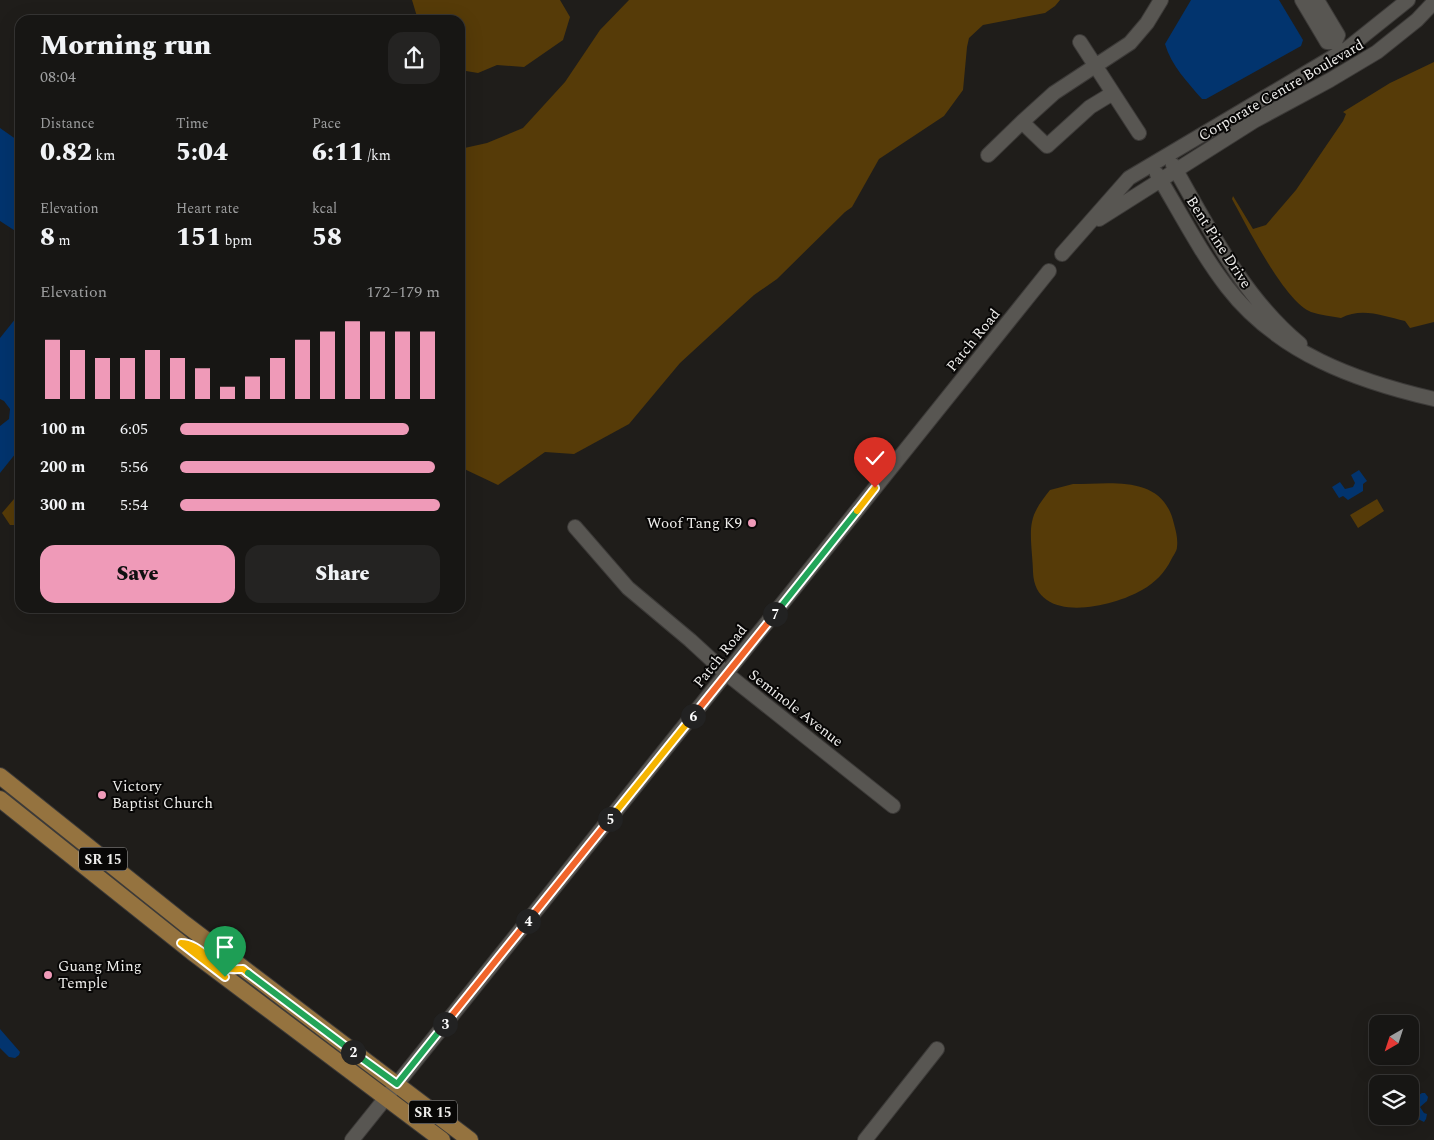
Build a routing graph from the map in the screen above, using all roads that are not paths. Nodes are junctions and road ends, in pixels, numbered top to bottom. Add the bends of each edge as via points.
1 (1161, 0) edge
2 (1302, 0) edge
3 (1317, 0) edge
4 (1408, 0) edge
5 (1434, 2) edge
6 (1080, 42) dead end
7 (1338, 47) junction
8 (1096, 66) junction
9 (1351, 69) junction
10 (1113, 92) junction
11 (1022, 122) junction
12 (1139, 133) dead end
13 (988, 155) dead end
14 (1167, 155) junction
15 (1151, 165) junction
16 (1176, 171) junction
17 (1161, 181) junction
18 (1086, 228) junction
19 (1062, 254) dead end
20 (1049, 271) dead end
21 (1320, 360) junction
22 (1434, 399) edge
23 (575, 527) dead end
24 (727, 674) junction
25 (0, 776) edge
26 (0, 784) edge
27 (0, 799) edge
28 (893, 806) dead end
29 (44, 811) junction
30 (86, 867) junction
31 (144, 891) junction
32 (181, 943) junction
33 (243, 969) junction
34 (936, 1049) dead end
35 (397, 1084) junction
36 (386, 1098) junction
37 (352, 1140) edge
38 (442, 1140) edge
39 (470, 1140) edge
40 (865, 1140) edge

1 - 8 street via 1130,43
2 - 7 street via 1327,42
3 - 7 street via 1338,35
4 - 7 street, Corporate Centre Boulevard
5 - 9 street, Corporate Centre Boulevard via 1404,31
6 - 8 street
7 - 9 street
7 - 14 street, Corporate Centre Boulevard
8 - 10 street
8 - 11 street via 1054,93
9 - 16 street, Corporate Centre Boulevard via 1254,121
10 - 11 street via 1047,146
10 - 12 street
11 - 13 street
14 - 15 street, Corporate Centre Boulevard
14 - 16 street, Bent Pine Drive
15 - 17 street, Bent Pine Drive
15 - 18 street, Corporate Centre Boulevard via 1129,178
16 - 17 street, Corporate Centre Boulevard
16 - 21 street, Bent Pine Drive via 1250,292 1277,323
17 - 18 street, Corporate Centre Boulevard
17 - 21 street, Bent Pine Drive via 1209,262 1241,304 1279,338
18 - 19 street, Corporate Centre Boulevard
20 - 24 street, Patch Road
21 - 22 street, Bent Pine Drive via 1366,381
23 - 24 street, Seminole Avenue via 628,588
24 - 28 street, Seminole Avenue
24 - 35 street, Patch Road
25 - 29 main road, SR 15
26 - 29 main road via 30,808
27 - 30 main road, SR 15
29 - 31 main road, SR 15
30 - 31 main road via 108,872 130,889
30 - 32 main road, SR 15
31 - 33 main road, SR 15
32 - 33 main road via 189,943 221,966
32 - 36 main road, SR 15
33 - 35 main road, SR 15
34 - 40 street
35 - 36 street, Patch Road
35 - 39 main road, SR 15
36 - 37 street, Patch Road
36 - 38 main road, SR 15

